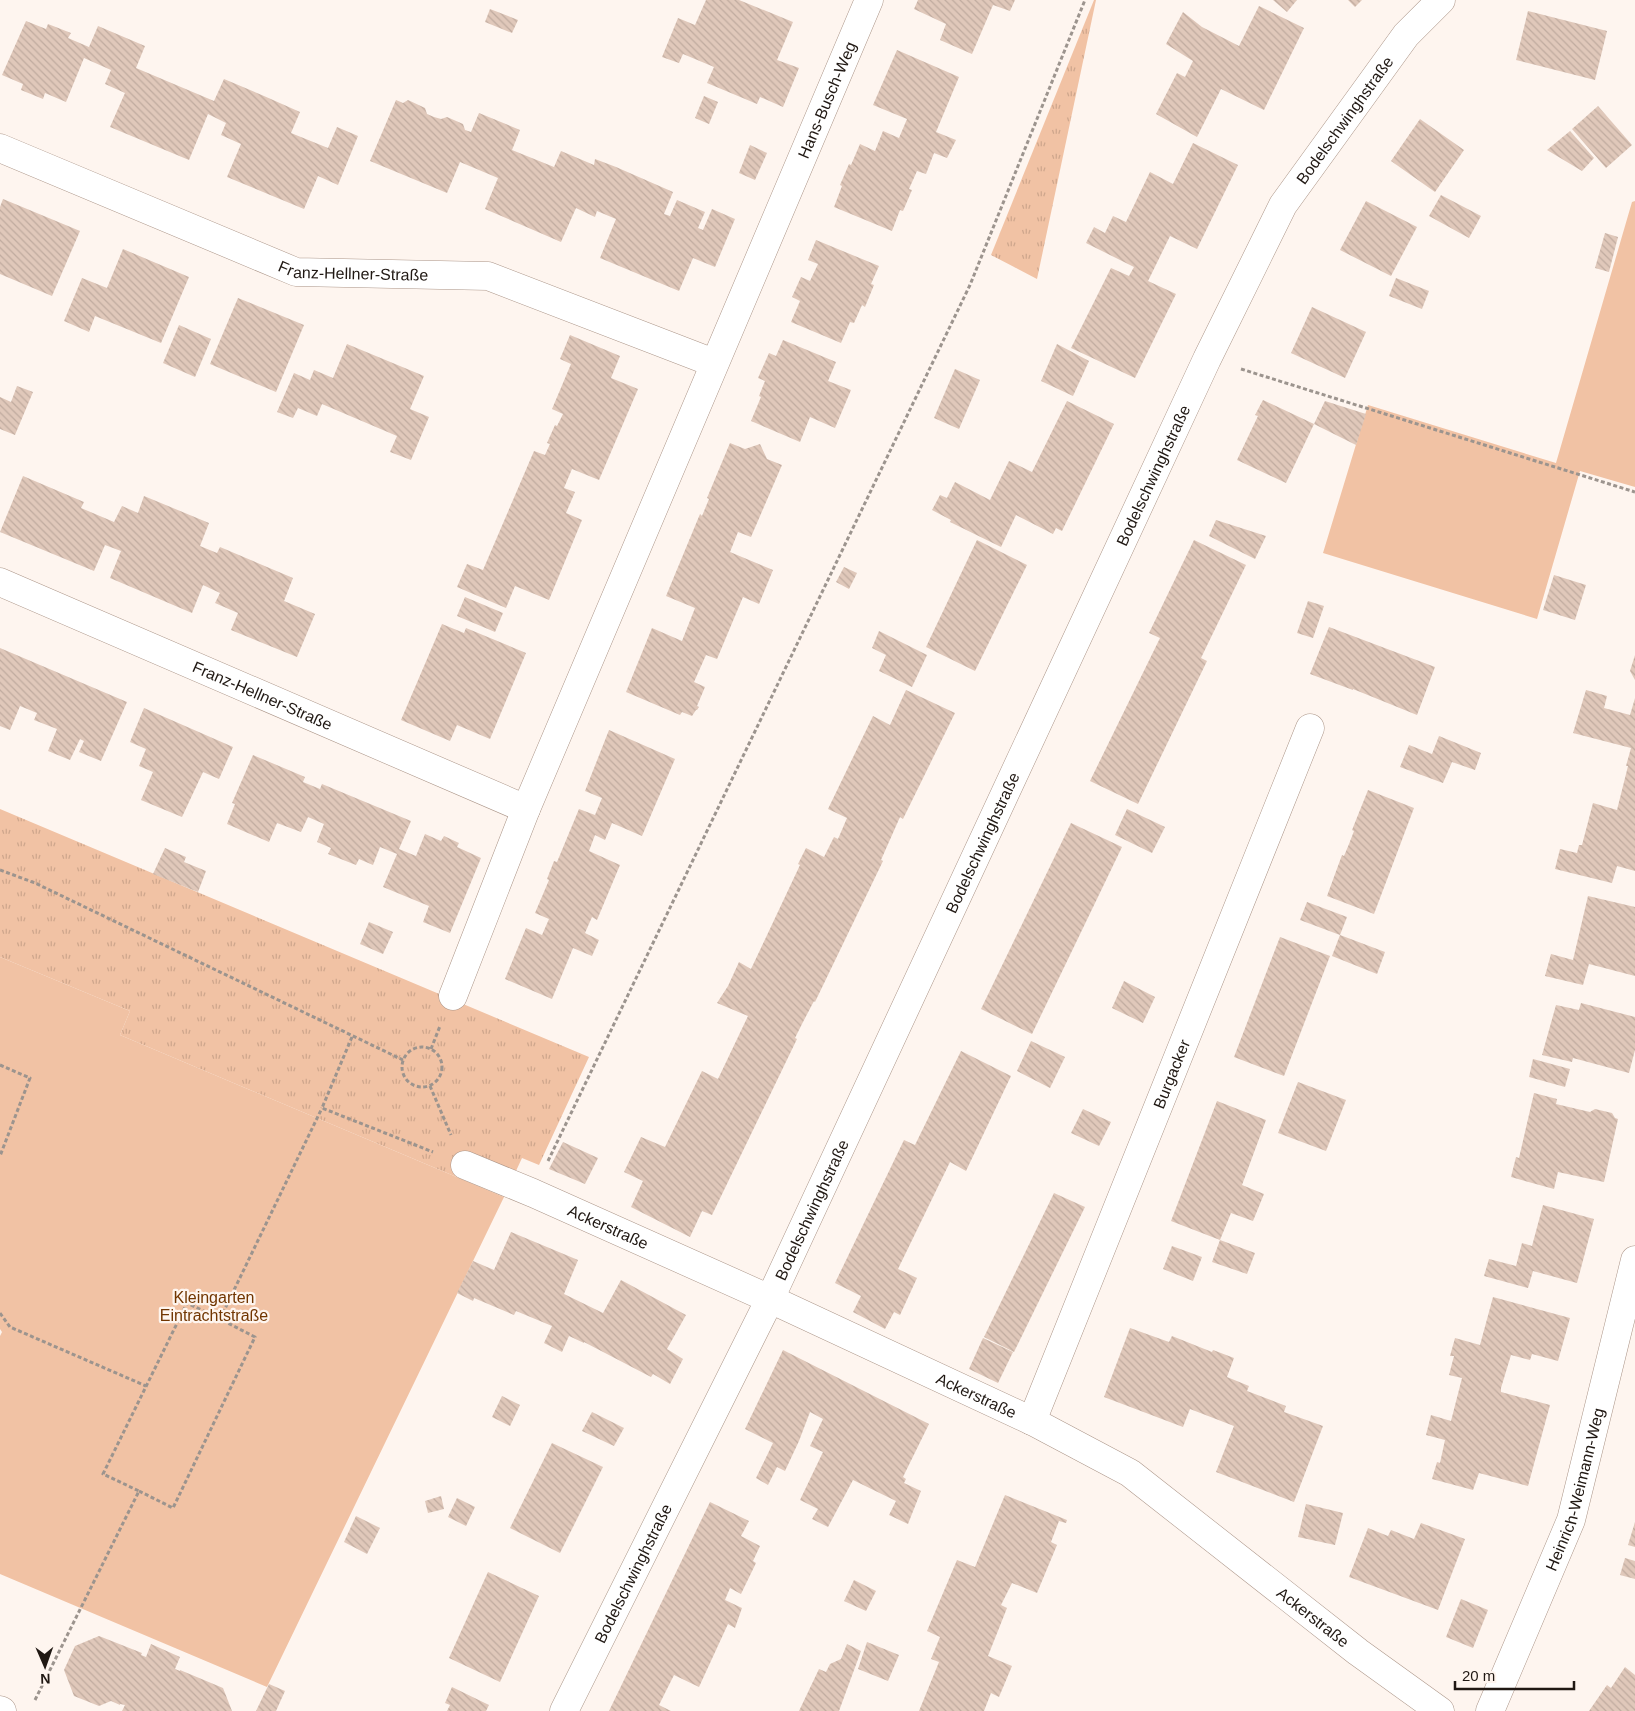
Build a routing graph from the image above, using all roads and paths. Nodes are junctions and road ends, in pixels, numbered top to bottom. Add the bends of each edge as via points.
1 (869, 0) edge
2 (1085, 0) edge
3 (1441, 0) edge
4 (0, 148) edge
5 (1207, 359) junction
6 (714, 363) junction
7 (1635, 492) edge
8 (0, 582) edge
9 (1310, 728) dead end
10 (526, 809) junction
11 (0, 870) edge
12 (452, 996) dead end
13 (352, 1037) junction
14 (403, 1060) junction
15 (0, 1066) edge
16 (430, 1086) junction
17 (322, 1108) junction
18 (0, 1156) edge
19 (465, 1165) junction
20 (533, 1193) junction
21 (1635, 1260) edge
22 (770, 1299) junction
23 (0, 1313) edge
24 (220, 1320) junction
25 (146, 1386) junction
26 (1032, 1421) junction
27 (138, 1492) junction
28 (34, 1702) dead end
29 (564, 1711) edge
30 (1440, 1711) edge
31 (1490, 1711) edge

1 - 6 street, Hans-Busch-Weg
2 - 20 path via 970,285
3 - 5 street, Bodelschwinghstraße via 1406,35 1283,205
4 - 6 street, Franz-Hellner-Straße via 296,272 488,276
5 - 7 path
5 - 22 street, Bodelschwinghstraße
6 - 10 street
8 - 10 street, Franz-Hellner-Straße
9 - 26 street, Burgacker
10 - 12 street
11 - 13 path via 35,883
13 - 14 path
13 - 17 path
14 - 16 path via 406,1080 417,1087
14 - 16 path via 415,1048 426,1047 437,1053 441,1058 442,1071 436,1083
15 - 18 path via 30,1078
16 - 19 path
17 - 19 path
17 - 24 path
19 - 20 street, Ackerstraße
20 - 22 street, Ackerstraße
21 - 31 street, Heinrich-Weimann-Weg via 1571,1520
22 - 26 street, Ackerstraße
22 - 29 street, Bodelschwinghstraße
23 - 25 path via 10,1328
24 - 25 path via 187,1304
24 - 27 path via 256,1337 173,1508
25 - 27 path via 103,1474
26 - 30 street, Ackerstraße via 1130,1473 1358,1652
27 - 28 path

